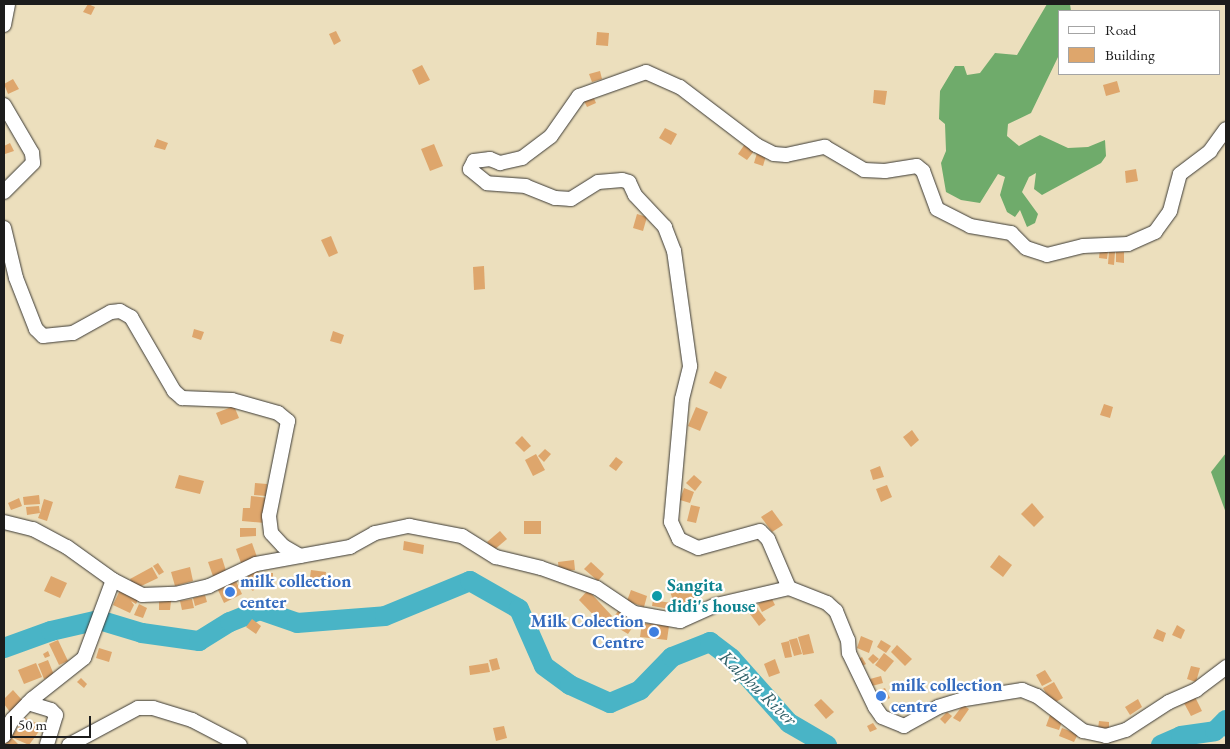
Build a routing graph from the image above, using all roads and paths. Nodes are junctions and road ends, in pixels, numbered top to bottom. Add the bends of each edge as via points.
1 (8, 4) edge
2 (4, 25) edge
3 (4, 105) edge
4 (1226, 129) edge
5 (4, 192) edge
6 (4, 228) edge
7 (4, 522) edge
8 (300, 556) junction
9 (112, 580) junction
10 (789, 588) junction
11 (1226, 668) edge
12 (28, 703) junction
13 (4, 736) edge
14 (47, 745) edge
15 (69, 745) edge
16 (240, 745) edge

1 - 2 street
3 - 5 street via 32,153 33,163
4 - 10 street via 1210,150 1180,174 1170,211 1156,232 1128,244 1083,246 1047,255 1026,248 1011,233 970,226 937,209 923,171 917,166 885,171 864,170 825,147 786,155 774,154 756,145 680,87 646,72 579,96 551,136 522,158 500,163 485,159 474,161 470,169 487,183 526,186 555,198 570,199 598,182 629,182 635,195 660,221 670,236 674,251 690,366 682,399 671,522 679,539 698,548 760,532 768,539 779,560
6 - 8 street via 16,278 36,329 43,336 73,333 111,312 120,311 135,322 174,391 182,398 232,400 278,413 288,421 269,516 271,533 283,546
7 - 9 street via 20,524 50,538
8 - 9 street via 256,564 209,586 175,594 142,596
8 - 10 street via 350,546 396,527 430,530 462,536 509,563 541,568 590,585 634,613 680,621 716,605
9 - 12 street via 84,658
10 - 11 street via 827,603 836,611 848,640 849,653 875,707 882,717 904,726 938,707 1022,690 1037,696 1083,731 1106,736 1126,730 1169,702 1196,690
12 - 13 street via 12,720
12 - 14 street via 51,710 56,715
15 - 16 street via 138,708 153,708 185,717

